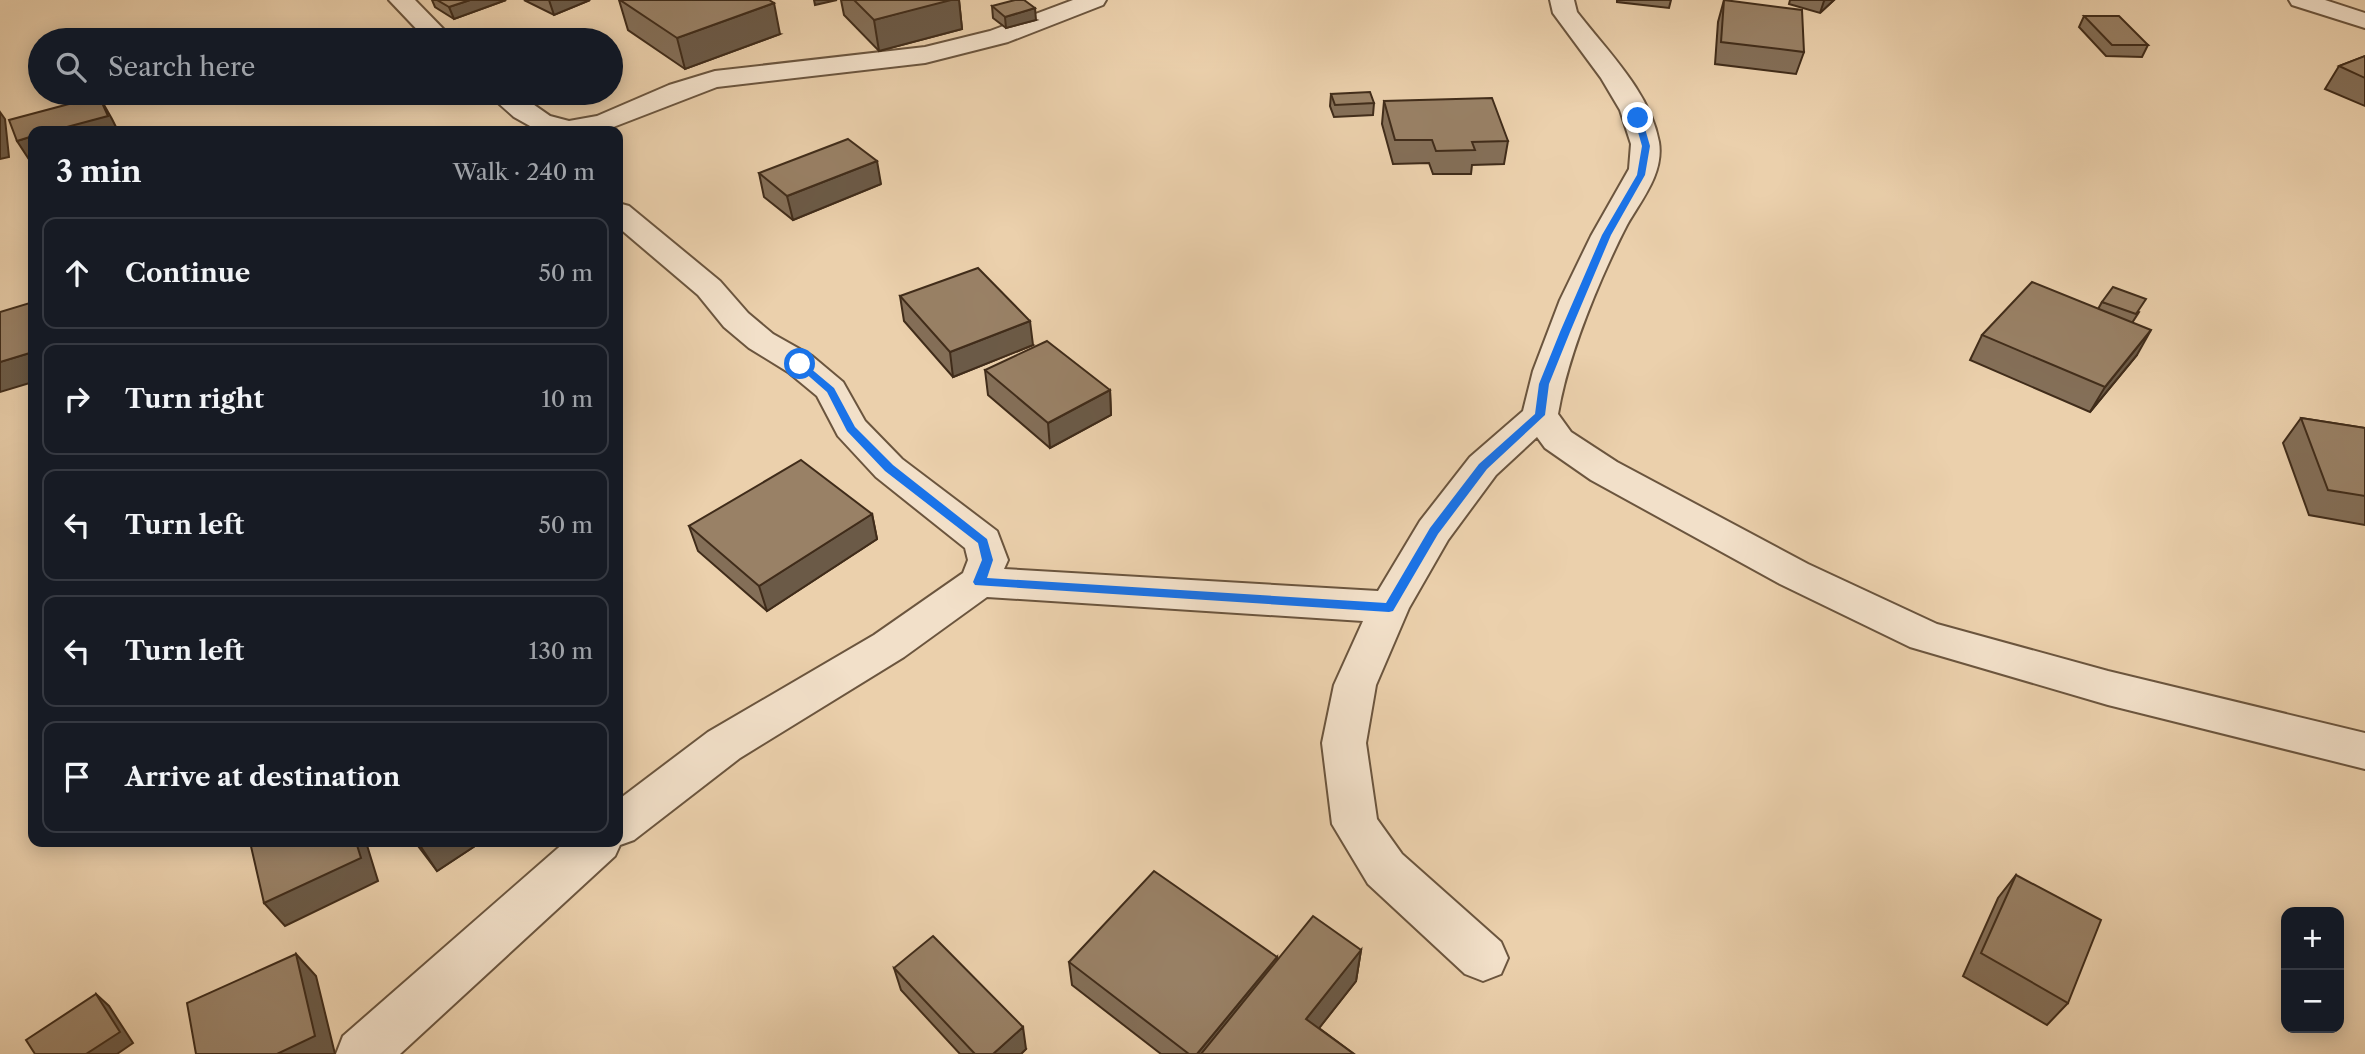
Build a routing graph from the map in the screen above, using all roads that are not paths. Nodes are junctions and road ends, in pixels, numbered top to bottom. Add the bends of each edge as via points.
1 (401, 0) edge
2 (1094, 0) edge
3 (1562, 0) edge
4 (2301, 0) edge
5 (2365, 21) edge
6 (429, 28) edge
7 (516, 105) edge
8 (549, 126) edge
9 (595, 126) edge
10 (623, 216) edge
11 (1540, 415) junction
12 (979, 582) junction
13 (1389, 607) junction
14 (2365, 751) edge
15 (623, 822) edge
16 (592, 847) edge
17 (1483, 958) dead end
18 (362, 1054) edge

1 - 6 street
2 - 9 street via 971,44 916,56 713,80 675,91
3 - 11 street via 1565,13 1638,118 1646,146 1641,175 1606,235 1549,371
4 - 5 street
7 - 8 street
10 - 12 street via 709,288 761,341 800,364 831,390 851,428 889,468 983,541 988,560
11 - 13 street via 1483,466 1434,531
11 - 14 street via 1558,440 1604,471 1794,573 1925,636 2108,688
12 - 13 street
12 - 15 street via 889,646 724,745
13 - 17 street via 1355,685 1344,743 1355,824 1385,869
16 - 18 street

